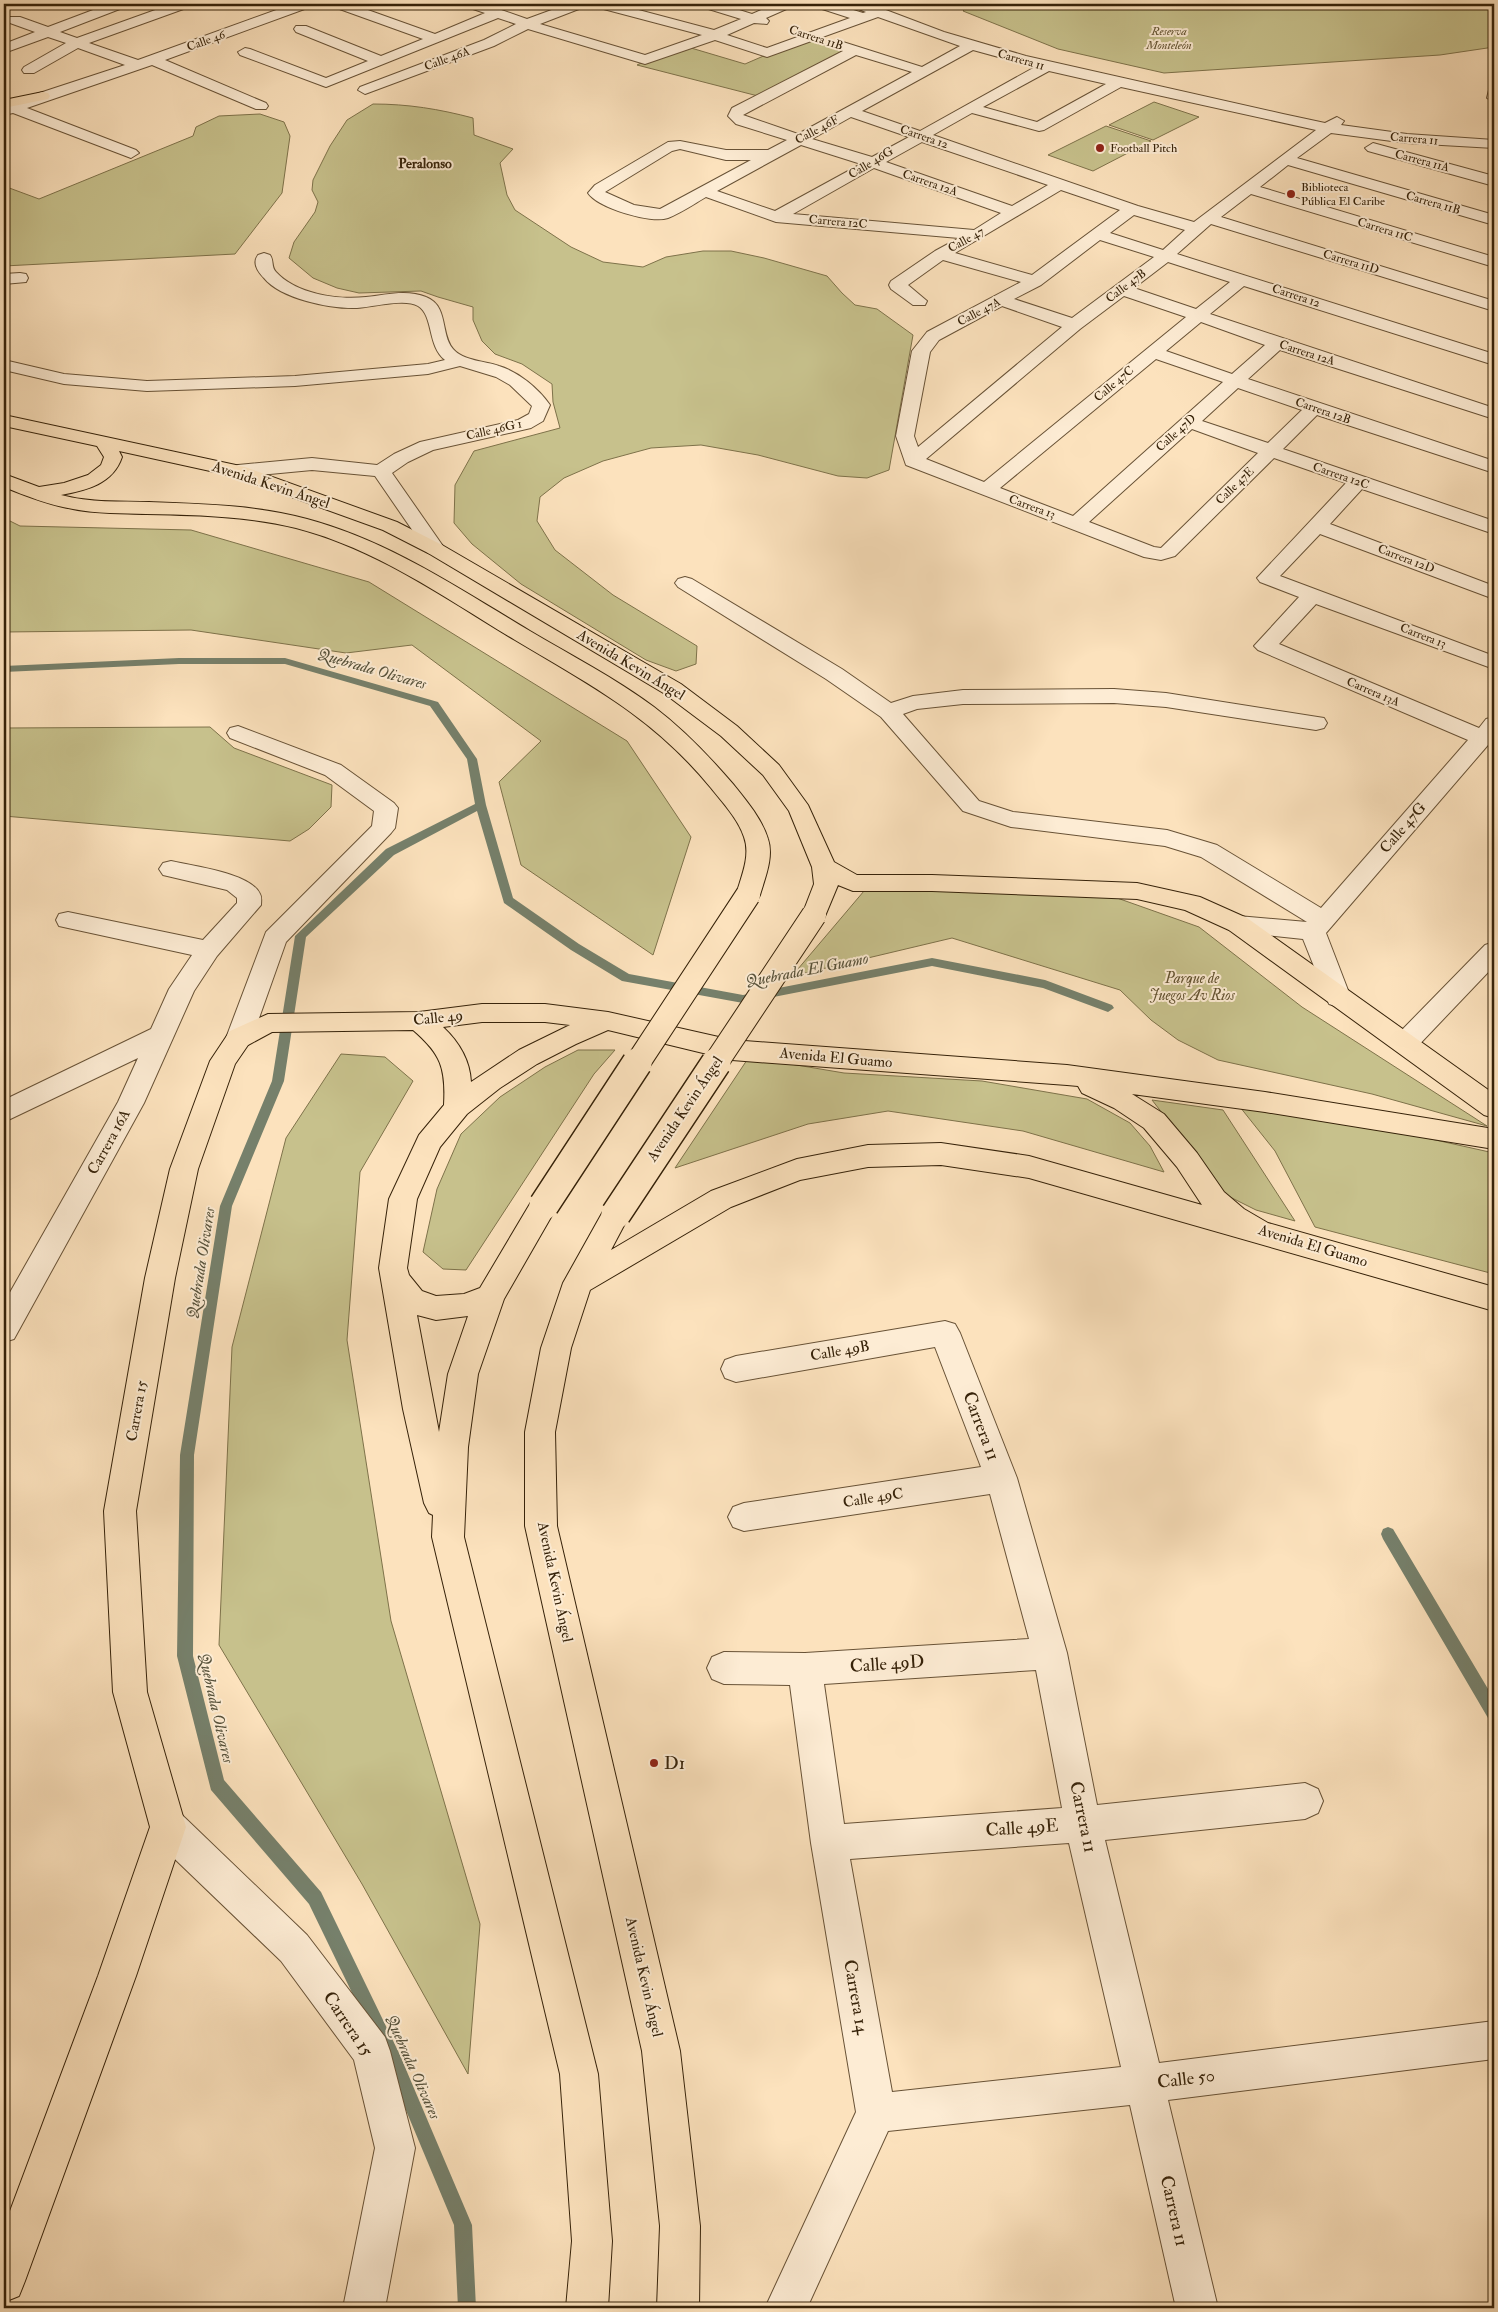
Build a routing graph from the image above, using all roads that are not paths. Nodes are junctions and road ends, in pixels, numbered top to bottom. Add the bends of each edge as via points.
1 (120, 4) edge
2 (184, 4) edge
3 (278, 4) edge
4 (340, 4) edge
5 (472, 4) edge
6 (579, 4) edge
7 (601, 4) edge
8 (707, 4) edge
9 (786, 4) edge
10 (821, 4) edge
11 (298, 6) edge
12 (860, 10) edge
13 (498, 13) junction
14 (754, 19) junction
15 (15, 20) dead end
16 (527, 24) junction
17 (773, 24) dead end
18 (301, 29) dead end
19 (792, 30) dead end
20 (46, 32) junction
21 (715, 35) junction
22 (811, 36) junction
23 (433, 38) junction
24 (78, 42) junction
25 (972, 45) junction
26 (4, 49) edge
27 (855, 50) junction
28 (245, 52) dead end
29 (153, 60) junction
30 (379, 60) junction
31 (138, 65) junction
32 (1045, 67) junction
33 (29, 70) dead end
34 (926, 72) junction
35 (106, 76) junction
36 (1118, 83) junction
37 (365, 90) dead end
38 (1494, 93) edge
39 (43, 96) joint
40 (1188, 98) junction
41 (1494, 98) edge
42 (6, 103) edge
43 (261, 106) dead end
44 (969, 108) junction
45 (851, 112) junction
46 (1342, 116) junction
47 (1324, 131) junction
48 (1494, 131) edge
49 (919, 135) junction
50 (801, 140) junction
51 (1494, 144) edge
52 (131, 153) dead end
53 (770, 155) junction
54 (1286, 160) junction
55 (871, 162) junction
56 (1494, 181) edge
57 (1060, 184) junction
58 (1247, 188) junction
59 (704, 191) junction
60 (1132, 209) junction
61 (1013, 212) junction
62 (776, 216) junction
63 (1494, 220) edge
64 (1202, 223) junction
65 (1097, 234) junction
66 (977, 235) junction
67 (941, 254) junction
68 (1167, 256) junction
69 (264, 258) dead end
70 (1494, 262) edge
71 (1243, 279) junction
72 (1035, 281) junction
73 (1121, 289) junction
74 (919, 300) dead end
75 (1002, 300) junction
76 (1494, 306) edge
77 (1198, 315) junction
78 (1074, 325) junction
79 (1276, 343) junction
80 (1153, 352) junction
81 (1494, 360) edge
82 (460, 361) junction
83 (4, 365) edge
84 (1234, 380) junction
85 (1314, 408) junction
86 (1494, 414) edge
87 (4, 421) edge
88 (1188, 422) junction
89 (103, 441) junction
90 (1270, 452) junction
91 (913, 461) junction
92 (1494, 467) edge
93 (238, 471) junction
94 (380, 471) junction
95 (4, 480) edge
96 (1358, 482) junction
97 (985, 490) junction
98 (35, 493) junction
99 (1076, 523) junction
100 (1318, 526) junction
101 (1494, 528) edge
102 (435, 549) junction
103 (1151, 553) joint
104 (685, 583) dead end
105 (1494, 593) edge
106 (1313, 595) junction
107 (1494, 663) edge
108 (889, 712) junction
109 (1316, 724) dead end
110 (1488, 731) edge
111 (238, 734) dead end
112 (824, 867) junction
113 (171, 869) dead end
114 (68, 920) dead end
115 (1238, 924) junction
116 (1318, 926) junction
117 (208, 950) junction
118 (1494, 951) edge
119 (1338, 998) junction
120 (419, 1021) junction
121 (608, 1021) junction
122 (268, 1023) joint
123 (160, 1036) junction
124 (239, 1038) junction
125 (1405, 1043) junction
126 (1067, 1075) junction
127 (457, 1107) junction
128 (1494, 1108) edge
129 (4, 1112) edge
130 (1494, 1139) edge
131 (1260, 1232) junction
132 (392, 1268) junction
133 (578, 1283) junction
134 (490, 1296) junction
135 (1494, 1299) edge
136 (4, 1330) edge
137 (945, 1333) joint
138 (736, 1369) dead end
139 (1001, 1478) junction
140 (744, 1517) dead end
141 (448, 1537) junction
142 (1050, 1653) junction
143 (724, 1668) dead end
144 (805, 1669) junction
145 (1305, 1801) dead end
146 (1083, 1824) junction
147 (168, 1827) junction
148 (829, 1843) junction
149 (1494, 2040) edge
150 (1144, 2084) junction
151 (876, 2113) junction
152 (4, 2281) edge
153 (364, 2308) edge
154 (587, 2308) edge
155 (678, 2308) edge
156 (786, 2308) edge
157 (1197, 2308) edge

1 - 20 street
2 - 24 street
3 - 11 street
4 - 23 street
5 - 13 street
6 - 16 street, Calle 46A
7 - 21 street
8 - 14 street, Carrera 11B
9 - 14 street
10 - 12 street
11 - 29 street, Calle 46
12 - 22 street
12 - 25 street, Carrera 11 via 878,12
13 - 16 street
13 - 23 street
14 - 17 street, Carrera 11B
14 - 21 street
15 - 20 street
16 - 21 street via 646,60
16 - 37 street, Calle 46A via 488,44
18 - 30 street
19 - 22 street, Carrera 11B
20 - 24 street
20 - 26 street
21 - 22 street via 767,53
22 - 27 street, Carrera 11B
23 - 30 street
24 - 31 street
24 - 33 street
25 - 32 street, Carrera 11
25 - 34 street, Calle 46F
27 - 34 street, Carrera 11B
27 - 50 street, Carrera 12A via 737,111 735,116 741,121
28 - 30 street via 326,83
29 - 31 street, Calle 46
29 - 43 street
31 - 35 street, Calle 46
32 - 36 street, Carrera 11
32 - 44 street, Calle 46G
34 - 45 street, Calle 46F
35 - 39 street, Calle 46
35 - 42 street, Calle 46 via 47,89
36 - 40 street, Carrera 11
36 - 44 street via 1039,127
38 - 41 street
39 - 42 main road
40 - 46 street, Carrera 11 via 1276,104
40 - 47 street, Carrera 11
42 - 52 street
44 - 49 street, Calle 46G
45 - 49 street, Carrera 12
45 - 50 street, Calle 46F
46 - 47 street, Calle 47B
46 - 48 street, Carrera 11 via 1445,130
47 - 51 street, Carrera 11
47 - 54 street, Calle 47B
47 - 56 street, Carrera 11A
49 - 55 street, Calle 46G
49 - 57 street, Carrera 12
50 - 53 street, Calle 46F
50 - 55 street, Carrera 12A
53 - 59 street, Calle 46F
53 - 59 street, Calle 46F via 718,154 680,145 668,148 596,193 648,214 663,214
54 - 58 street, Calle 47B
54 - 63 street, Carrera 11B
55 - 61 street, Carrera 12A
55 - 62 street, Calle 46G
57 - 60 street, Carrera 12
57 - 61 street, Calle 47
58 - 64 street, Calle 47B
58 - 70 street, Carrera 11C
59 - 62 street, Carrera 12C
60 - 64 street, Carrera 12
60 - 65 street, Calle 47A
61 - 66 street, Calle 47
62 - 66 street, Carrera 12C
64 - 68 street, Calle 47B
64 - 76 street, Carrera 11D
65 - 68 street, Carrera 12
65 - 72 street, Calle 47A
66 - 67 street, Calle 47
67 - 72 street
67 - 74 street, Calle 47 via 897,285
68 - 71 street, Carrera 12
68 - 73 street, Calle 47B
69 - 82 street via 264,269 274,279 291,290 316,298 348,303 420,300 431,308 445,350
71 - 77 street, Calle 47C
71 - 81 street, Carrera 12
72 - 75 street, Calle 47A
73 - 77 street, Carrera 12A
73 - 78 street, Calle 47B
75 - 78 street
75 - 91 street, Calle 47A via 933,336 921,351 905,436
77 - 79 street, Carrera 12A
77 - 80 street, Calle 47C
78 - 91 street, Calle 47B
79 - 84 street, Calle 47D
79 - 86 street, Carrera 12A
80 - 84 street, Carrera 12B
80 - 97 street, Calle 47C
82 - 83 street via 428,369 295,381 147,386 64,379
82 - 94 street, Calle 46G 1 via 511,376 541,405 537,417 524,424 427,446
84 - 85 street, Carrera 12B
84 - 88 street, Calle 47D
85 - 90 street, Calle 47E
85 - 92 street, Carrera 12B
87 - 89 main road, Avenida Kevin Ángel
88 - 90 street, Carrera 12C
88 - 99 street, Calle 47D
89 - 93 main road, Avenida Kevin Ángel
89 - 98 main road via 113,457 108,470 68,488
90 - 96 street, Carrera 12C
90 - 103 street, Calle 47E via 1168,552
91 - 97 street, Carrera 13
93 - 94 street via 312,464
93 - 102 main road, Avenida Kevin Ángel via 390,526
94 - 102 street
95 - 98 main road, Avenida Kevin Ángel
96 - 100 street
96 - 101 street, Carrera 12C
97 - 99 street, Carrera 13
98 - 134 main road, Avenida Kevin Ángel, bridge via 66,502 104,507 218,510 300,523 348,538 396,559 621,694 666,726 743,812 757,839 758,857 748,895 544,1205
99 - 103 street, Carrera 13
100 - 105 street, Carrera 12D
100 - 106 street, Carrera 13 via 1268,578
102 - 112 main road, Avenida Kevin Ángel via 674,688 729,732 771,770 800,810
104 - 108 street via 834,674
106 - 107 street, Carrera 13
106 - 110 street, Carrera 13A via 1265,646
108 - 109 street via 913,703 963,697 1114,696 1166,700
108 - 116 street via 971,806 1011,819 1167,838 1210,851
110 - 116 street, Calle 47G
111 - 124 street via 333,770 386,808 383,828 276,938
112 - 115 main road via 853,883 1137,891 1191,903
112 - 133 main road, Avenida Kevin Ángel, bridge via 826,884 814,915 616,1214
113 - 117 street, Carrera 16A via 235,884 249,895 249,905
114 - 117 street
115 - 116 street
115 - 119 main road
116 - 119 street
117 - 123 street, Carrera 16A via 182,989
118 - 125 street
119 - 125 main road
120 - 121 main road, Calle 49 via 482,1013 545,1013
120 - 122 main road, Calle 49
120 - 127 main road via 439,1037 453,1058 459,1082
121 - 126 main road, Avenida El Guamo via 732,1050
121 - 127 main road via 528,1057
122 - 124 main road, Carrera 15
123 - 129 street
123 - 136 street, Carrera 16A via 131,1102
124 - 147 main road, Carrera 15 via 224,1061 184,1169 160,1278 120,1511 130,1692
125 - 128 main road
126 - 130 main road, Avenida El Guamo via 1265,1102
126 - 131 main road, Avenida El Guamo via 1123,1100 1154,1121 1187,1160 1214,1200 1234,1217
127 - 132 main road via 429,1142 403,1198
131 - 133 main road via 1029,1167 941,1154 868,1156 797,1170 721,1199
131 - 135 main road, Avenida El Guamo
132 - 134 main road via 403,1290 426,1305 452,1310 474,1305
132 - 141 main road via 418,1409
133 - 155 main road, Avenida Kevin Ángel via 556,1348 540,1432 541,1526 660,2051 680,2226
134 - 141 main road, Avenida Kevin Ángel via 463,1374 452,1448
137 - 138 street, Calle 49B
137 - 139 street, Carrera 11
139 - 140 street, Calle 49C
139 - 142 street, Carrera 11
141 - 154 main road, Avenida Kevin Ángel via 579,2074 592,2241
142 - 144 street, Calle 49D
142 - 146 street, Carrera 11
143 - 144 street, Calle 49D
144 - 148 street, Carrera 14
145 - 146 street, Calle 49E
146 - 148 street, Calle 49E
146 - 150 street, Carrera 11
147 - 152 main road via 117,1976
147 - 153 street, Carrera 15 via 294,1948 371,2052 395,2148
148 - 151 street, Carrera 14
149 - 150 street, Calle 50
150 - 151 street, Calle 50
150 - 157 street, Carrera 11
151 - 156 street

